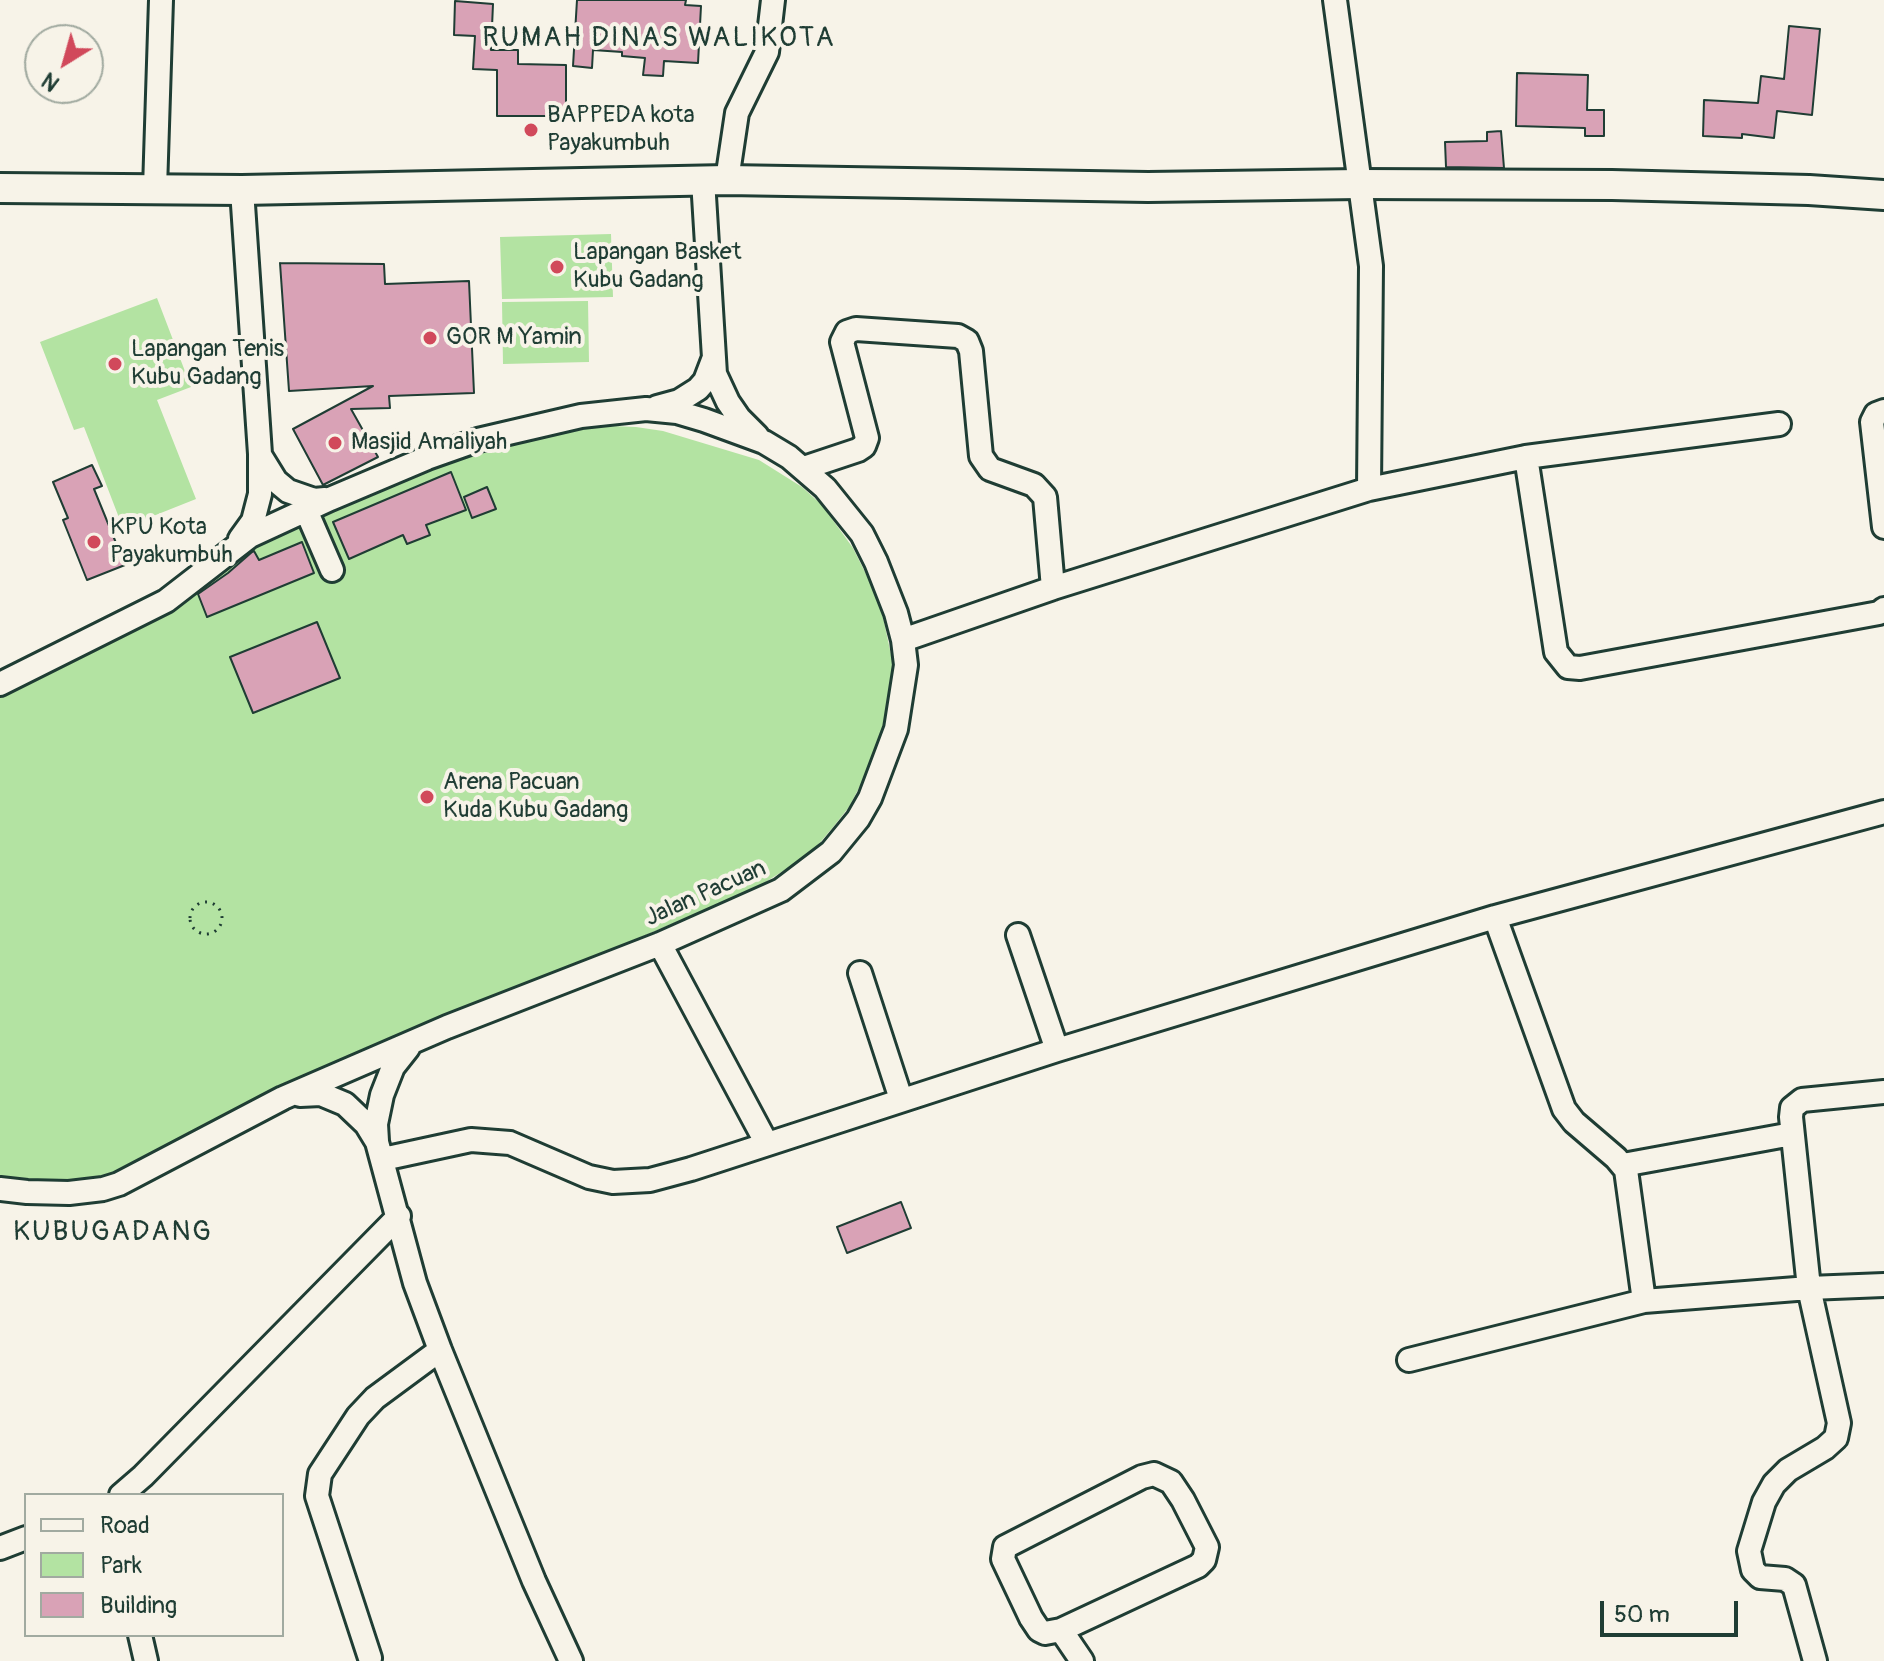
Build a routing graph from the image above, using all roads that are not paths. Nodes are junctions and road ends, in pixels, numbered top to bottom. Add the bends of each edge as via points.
1 (161, 0) edge
2 (773, 0) edge
3 (1335, 0) edge
4 (715, 180) junction
5 (1359, 184) junction
6 (0, 188) edge
7 (155, 189) junction
8 (242, 190) junction
9 (1884, 195) edge
10 (713, 360) junction
11 (646, 409) junction
12 (1884, 411) edge
13 (1779, 424) dead end
14 (764, 442) junction
15 (260, 454) junction
16 (1526, 457) junction
17 (804, 468) junction
18 (1369, 489) junction
19 (330, 499) junction
20 (306, 510) junction
21 (1884, 527) edge
22 (222, 557) junction
23 (332, 570) dead end
24 (1053, 588) junction
25 (1884, 609) edge
26 (903, 640) junction
27 (0, 684) edge
28 (1884, 812) edge
29 (1495, 917) junction
30 (1018, 935) dead end
31 (660, 944) junction
32 (860, 973) dead end
33 (412, 1044) junction
34 (1057, 1050) junction
35 (1884, 1092) edge
36 (283, 1098) junction
37 (901, 1099) junction
38 (1792, 1134) junction
39 (767, 1144) junction
40 (380, 1151) junction
41 (1623, 1165) junction
42 (0, 1189) edge
43 (399, 1216) junction
44 (1884, 1285) edge
45 (1809, 1288) junction
46 (1644, 1301) junction
47 (440, 1350) junction
48 (1409, 1360) dead end
49 (123, 1493) edge
50 (24, 1539) edge
51 (0, 1548) edge
52 (1061, 1630) junction
53 (140, 1637) edge
54 (370, 1658) dead end
55 (146, 1661) edge
56 (571, 1661) edge
57 (1082, 1661) edge
58 (1815, 1661) edge

1 - 7 street
2 - 4 street via 767,52 737,113
3 - 5 street
4 - 5 main road via 1148,187
4 - 8 main road
4 - 10 street
5 - 9 main road via 1612,185
5 - 18 street via 1371,266
6 - 7 main road
7 - 8 main road
8 - 15 street
10 - 11 street via 705,381 690,395
10 - 14 street via 728,402
11 - 14 street, Jalan Pacuan via 677,412
11 - 19 street, Jalan Pacuan via 536,424 478,440
12 - 21 street via 1872,422
13 - 16 street
14 - 17 street, Jalan Pacuan
15 - 19 street via 288,491
15 - 22 street via 257,509 246,533
16 - 18 street
16 - 25 street via 1556,652 1568,667
17 - 24 street via 858,450 867,438 842,342 847,332 958,336 971,351 981,456 990,469 1034,485 1045,497
17 - 26 street, Jalan Pacuan via 862,534 887,586
18 - 24 street
19 - 20 street, Jalan Pacuan
20 - 22 street, Jalan Pacuan via 250,536
20 - 23 street
22 - 27 street, Jalan Pacuan via 166,601
24 - 26 street
26 - 31 street, Jalan Pacuan via 906,665 893,741 870,798 845,835 815,867 781,890
28 - 29 street
29 - 34 street
29 - 41 street via 1564,1109
30 - 34 street
31 - 33 street, Jalan Pacuan
31 - 39 street
32 - 37 street
33 - 36 street, Jalan Pacuan
33 - 40 street via 388,1079 378,1110
34 - 37 street
35 - 38 street via 1802,1100 1792,1108
36 - 40 street via 333,1098 356,1112
36 - 42 street, Jalan Pacuan via 119,1184 69,1193
37 - 39 street
38 - 41 street
38 - 45 street
39 - 40 street via 650,1180 625,1181 589,1177 510,1143 471,1140
40 - 43 street
41 - 46 street
43 - 47 street via 415,1283
43 - 49 street
44 - 45 street
45 - 46 street
45 - 58 street via 1839,1423 1836,1438 1774,1484 1749,1551 1760,1577 1794,1585
46 - 48 street
47 - 54 street via 375,1398 320,1474 317,1496
47 - 56 street
50 - 51 street
52 - 52 street via 1045,1633 1031,1618 1003,1559 1005,1547 1142,1477 1161,1475 1171,1482 1207,1547 1204,1560
52 - 57 street
53 - 55 street

